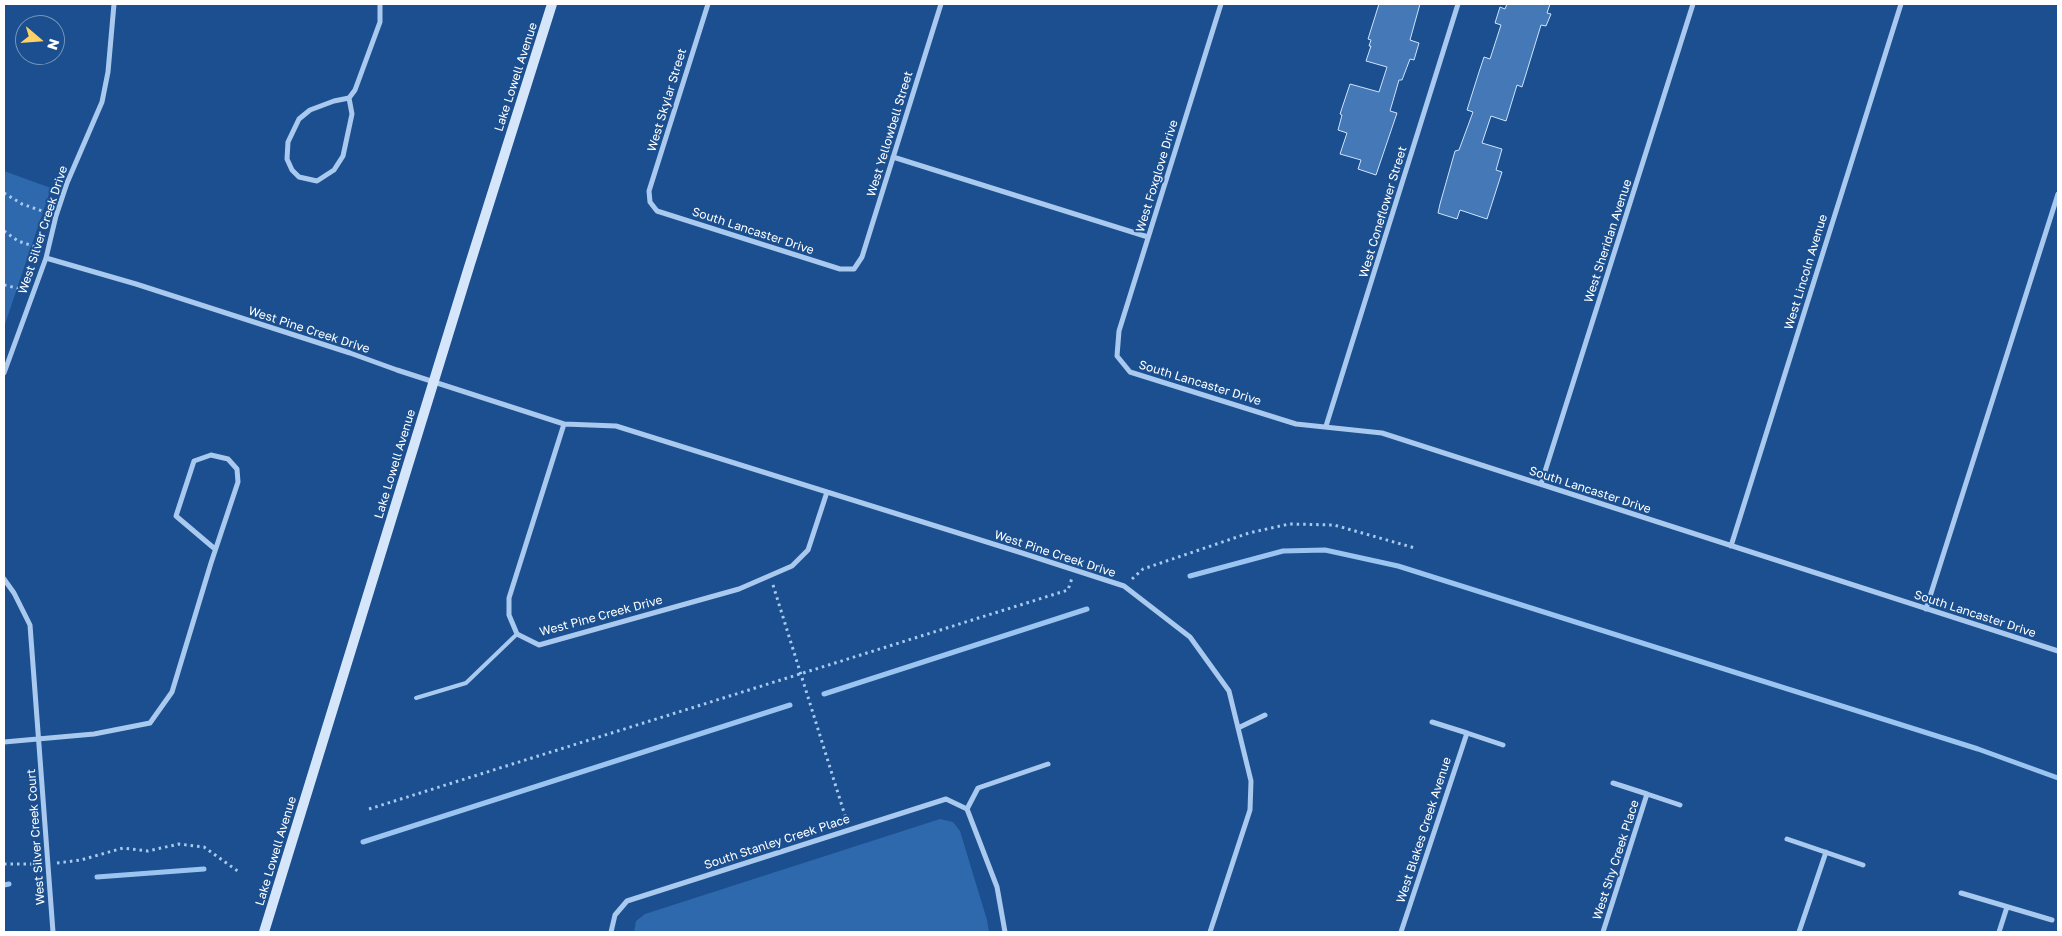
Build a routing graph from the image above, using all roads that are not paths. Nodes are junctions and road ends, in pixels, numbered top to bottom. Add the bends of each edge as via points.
1 (114, 4) edge
2 (380, 4) edge
3 (552, 4) edge
4 (708, 4) edge
5 (941, 4) edge
6 (1222, 4) edge
7 (1458, 4) edge
8 (1693, 4) edge
9 (1901, 4) edge
10 (349, 98) junction
11 (893, 157) junction
12 (2058, 194) edge
13 (650, 202) joint
14 (1148, 237) junction
15 (46, 258) junction
16 (854, 269) joint
17 (1118, 356) joint
18 (4, 373) edge
19 (433, 382) junction
20 (564, 424) junction
21 (1326, 426) junction
22 (1541, 484) junction
23 (827, 492) junction
24 (1731, 546) junction
25 (215, 549) junction
26 (4, 579) edge
27 (1926, 609) junction
28 (517, 634) junction
29 (2058, 651) edge
30 (416, 698) dead end
31 (1265, 715) dead end
32 (1432, 722) dead end
33 (1238, 728) junction
34 (1467, 733) junction
35 (40, 740) junction
36 (4, 742) edge
37 (1503, 745) dead end
38 (1048, 764) dead end
39 (1613, 783) dead end
40 (1648, 794) junction
41 (1680, 805) dead end
42 (967, 809) junction
43 (1787, 839) dead end
44 (1826, 852) junction
45 (1864, 865) dead end
46 (1961, 893) dead end
47 (2006, 907) junction
48 (2052, 920) dead end
49 (53, 932) edge
50 (264, 932) edge
51 (611, 932) edge
52 (1006, 932) edge
53 (1210, 932) edge
54 (1401, 932) edge
55 (1603, 932) edge
56 (1799, 932) edge
57 (1999, 932) edge

1 - 15 street, West Silver Creek Drive via 102,102 67,183
2 - 10 street via 380,22 355,90
3 - 19 main road, Lake Lowell Avenue
4 - 13 street, West Skylar Street via 649,190
5 - 11 street, West Yellowbell Street
6 - 14 street, West Foxglove Drive
7 - 21 street, West Coneflower Street
8 - 22 street, West Sheridan Avenue
9 - 24 street, West Lincoln Avenue
10 - 10 street via 352,114 343,156 334,170 317,181 299,177 287,160 288,142 299,119 310,110
11 - 14 street
11 - 16 street, West Yellowbell Street via 862,257
12 - 27 street
13 - 16 street, South Lancaster Drive via 657,211 840,269
14 - 17 street, West Foxglove Drive via 1119,331
15 - 18 street, West Silver Creek Drive
15 - 19 street, West Pine Creek Drive via 136,284
17 - 21 street, South Lancaster Drive via 1130,372 1296,424
19 - 20 street, West Pine Creek Drive
19 - 50 main road, Lake Lowell Avenue
20 - 23 street, West Pine Creek Drive via 616,426
20 - 28 street via 509,598 509,615
21 - 22 street, South Lancaster Drive via 1382,433
22 - 24 street, South Lancaster Drive
23 - 28 street, West Pine Creek Drive via 808,550 792,566 771,577 739,589 539,645
23 - 33 street, West Pine Creek Drive via 1124,586 1190,637 1229,691
24 - 27 street, South Lancaster Drive
25 - 25 street via 238,482 237,470 228,459 211,455 194,461 176,516
25 - 35 street via 172,692 150,724
26 - 35 street via 30,625
27 - 29 street, South Lancaster Drive
28 - 30 lane via 466,682
31 - 33 street
32 - 34 street
33 - 53 street, West Pine Creek Drive via 1251,781 1250,810
34 - 37 street
34 - 54 street, West Blakes Creek Avenue
35 - 36 street
35 - 49 street, West Silver Creek Court
38 - 42 street via 978,788
39 - 40 street, West Shy Creek Place
40 - 41 street, West Shy Creek Place
40 - 55 street, West Shy Creek Place
42 - 51 street, South Stanley Creek Place via 946,799 627,901 615,915
42 - 52 street via 997,887
43 - 44 street
44 - 45 street
44 - 56 street
46 - 47 street
47 - 48 street
47 - 57 street

